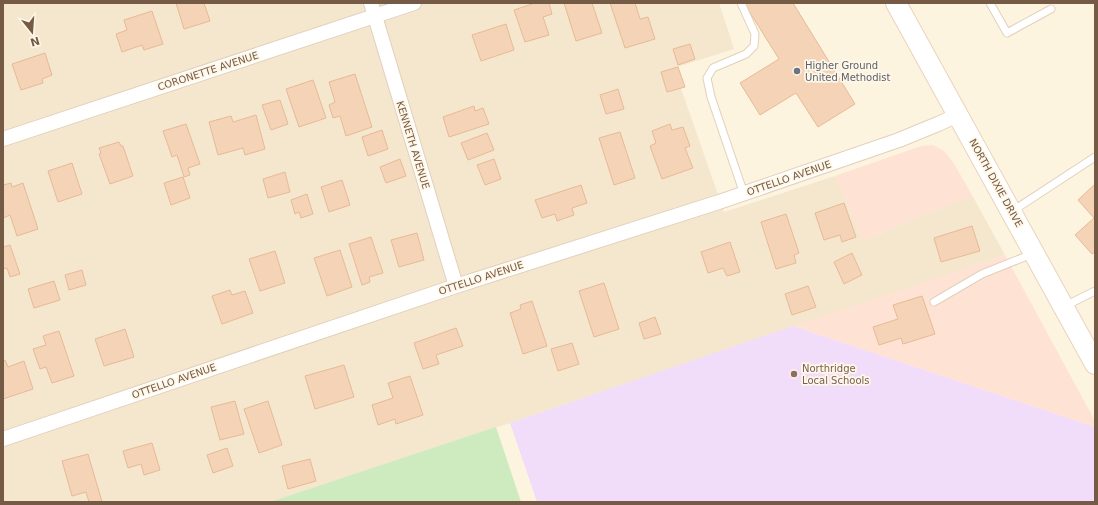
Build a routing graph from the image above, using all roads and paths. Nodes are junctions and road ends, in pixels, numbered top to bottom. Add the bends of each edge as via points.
1 (414, 3) edge
2 (741, 3) edge
3 (896, 3) edge
4 (990, 3) edge
5 (373, 9) edge
6 (1051, 9) dead end
7 (958, 115) junction
8 (3, 139) edge
9 (1095, 157) edge
10 (744, 194) junction
11 (1011, 212) junction
12 (1034, 253) junction
13 (456, 286) junction
14 (1095, 291) edge
15 (934, 302) dead end
16 (1064, 307) junction
17 (1095, 364) edge
18 (3, 439) edge

1 - 5 street, CORONETTE AVENUE
2 - 10 lane via 755,34 754,46 746,54 713,68 707,78
3 - 7 main road, NORTH DIXIE DRIVE
4 - 6 lane via 1007,33
5 - 8 street, CORONETTE AVENUE
5 - 13 street, KENNETH AVENUE
7 - 10 street, OTTELLO AVENUE via 900,140
7 - 11 main road, NORTH DIXIE DRIVE
9 - 11 lane
10 - 13 street, OTTELLO AVENUE
11 - 12 main road, NORTH DIXIE DRIVE
12 - 15 lane via 982,274
12 - 16 main road, NORTH DIXIE DRIVE
13 - 18 street, OTTELLO AVENUE
14 - 16 lane
16 - 17 main road, NORTH DIXIE DRIVE

